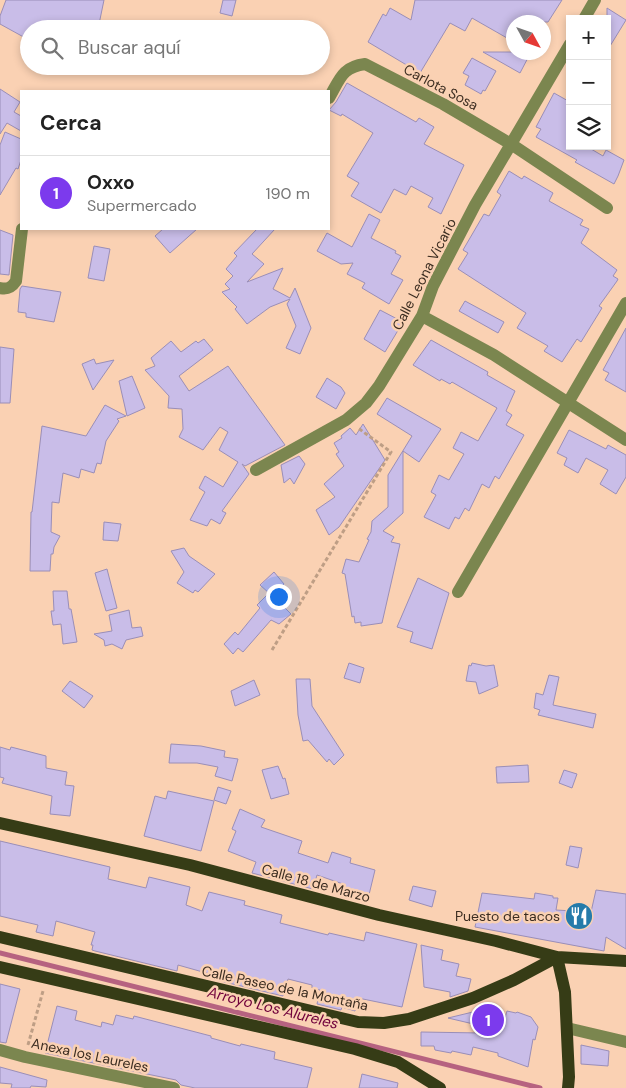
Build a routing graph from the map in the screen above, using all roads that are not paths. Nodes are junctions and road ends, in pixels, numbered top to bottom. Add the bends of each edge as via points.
1 (595, 0) edge
2 (586, 15) edge
3 (566, 51) edge
4 (330, 96) edge
5 (512, 144) junction
6 (607, 208) dead end
7 (22, 230) edge
8 (0, 288) edge
9 (626, 303) edge
10 (422, 316) junction
11 (569, 402) junction
12 (626, 440) edge
13 (256, 470) dead end
14 (458, 592) dead end
15 (0, 823) edge
16 (0, 937) edge
17 (557, 956) junction
18 (626, 961) edge
19 (0, 967) edge
20 (567, 1028) junction
21 (626, 1042) edge
22 (0, 1050) edge
23 (568, 1083) edge
24 (174, 1088) edge
25 (440, 1088) edge

1 - 2 street
3 - 5 street, Calle Leona Vicario
4 - 5 street, Carlota Sosa via 344,71 354,65 365,64
5 - 6 street, Carlota Sosa
5 - 10 street, Calle Leona Vicario via 467,221
7 - 8 street via 16,281 12,287
9 - 11 street
10 - 11 street via 494,354
10 - 13 street, Calle Leona Vicario via 366,403 346,420
11 - 12 street
11 - 14 street
15 - 17 main road, Calle 18 de Marzo via 190,865 379,915
16 - 17 main road, Calle Paseo de la Montaña via 358,1022 384,1023 409,1019 473,998
17 - 18 main road, Calle 18 de Marzo
17 - 20 main road via 565,992
19 - 25 main road via 356,1049 398,1062
20 - 21 street
20 - 23 main road
22 - 24 street, Anexa los Laureles

